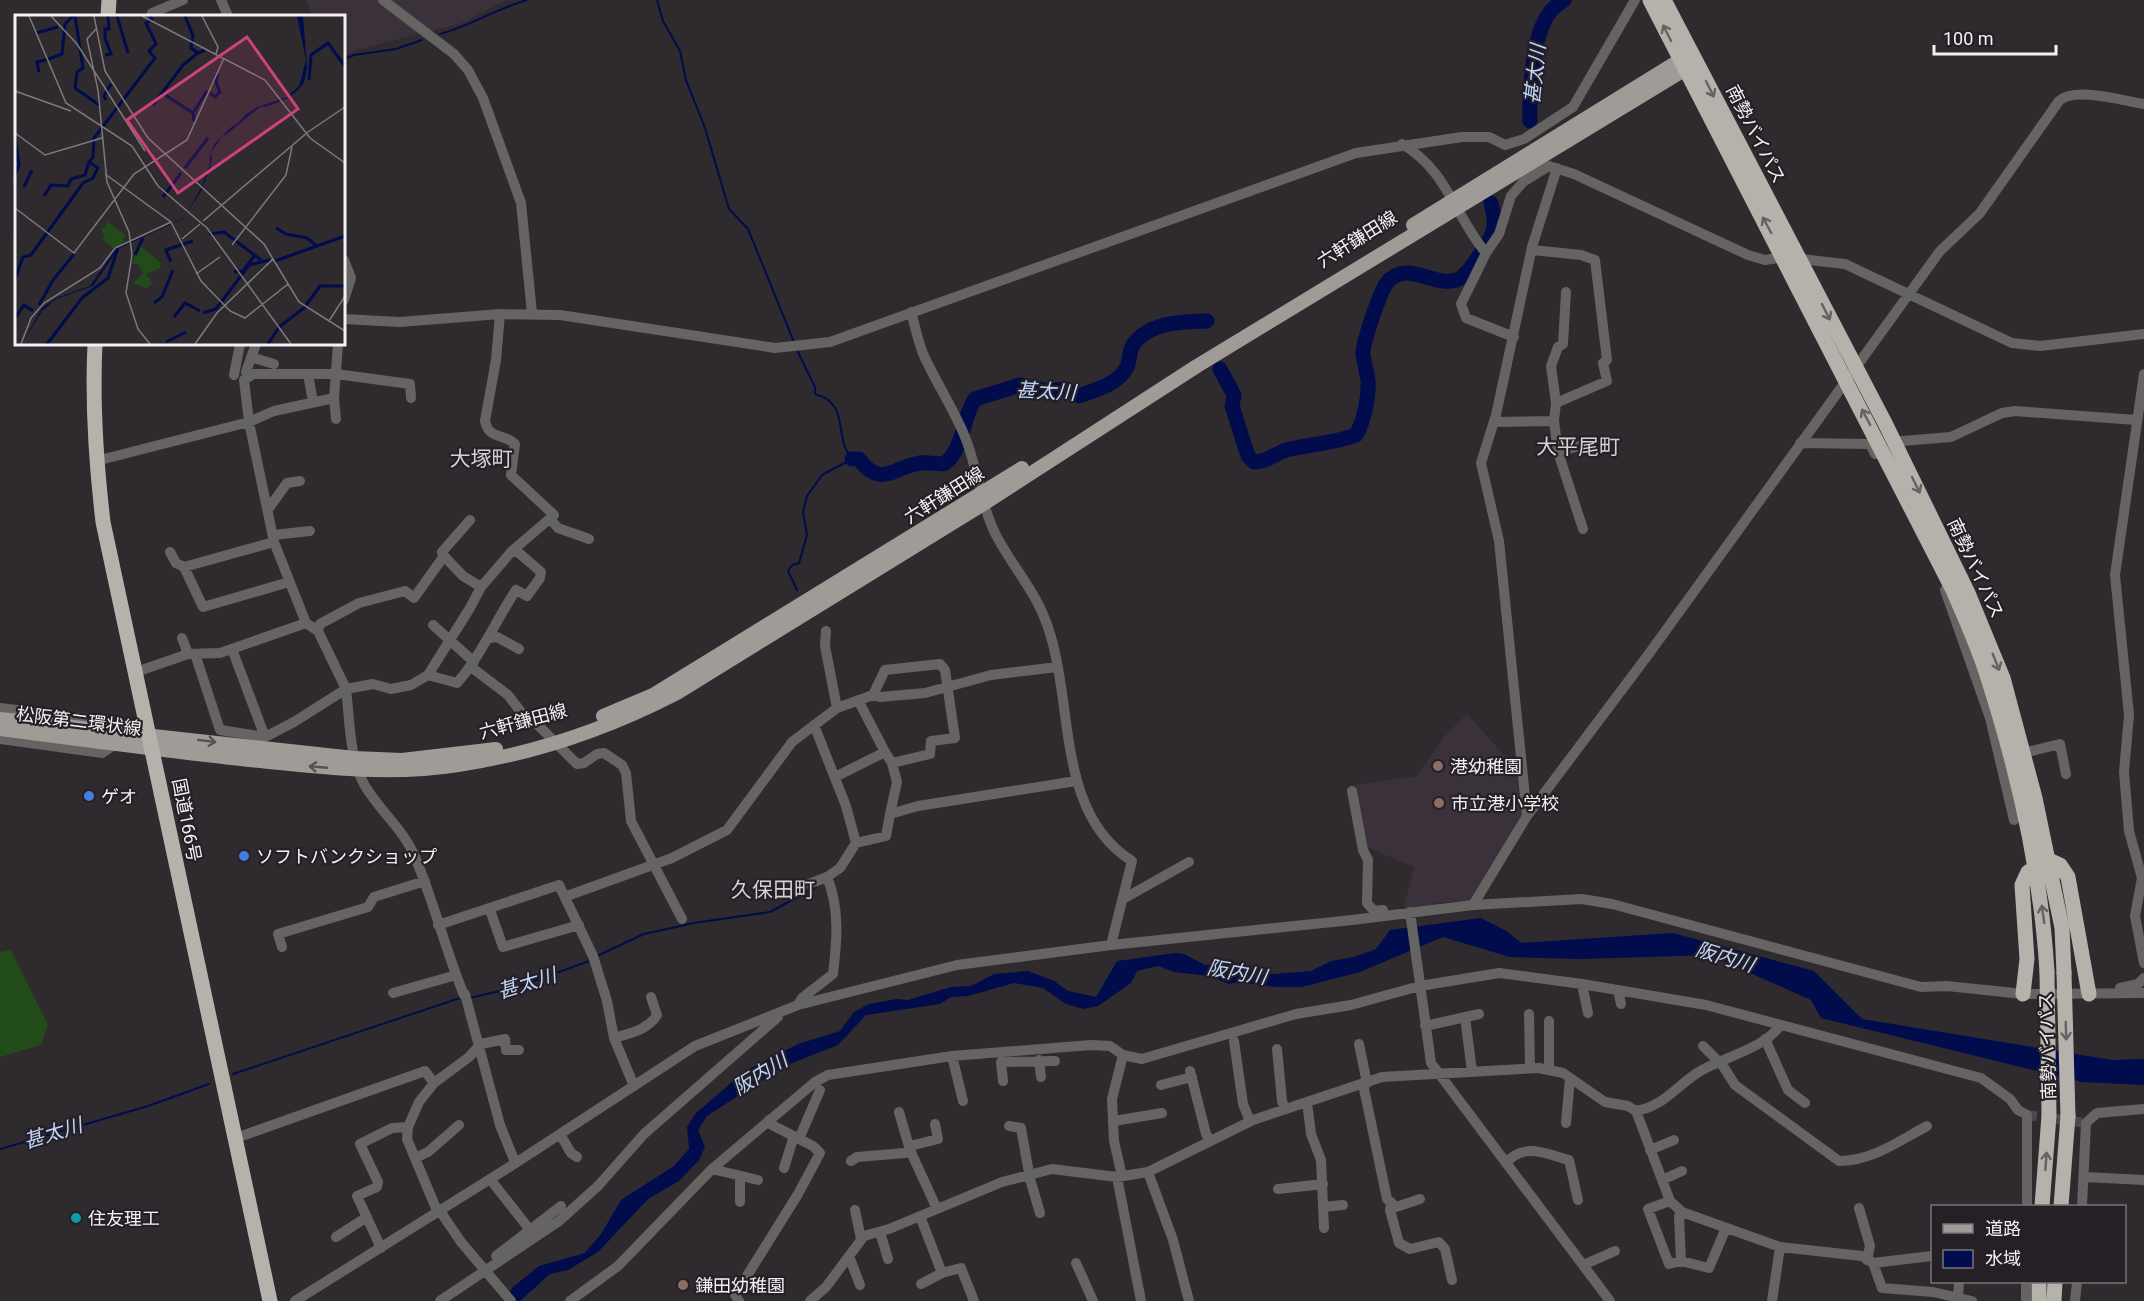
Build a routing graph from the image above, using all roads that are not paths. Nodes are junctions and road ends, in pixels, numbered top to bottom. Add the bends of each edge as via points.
1 (109, 0) edge
2 (183, 0) edge
3 (221, 0) edge
4 (383, 0) edge
5 (1635, 0) edge
6 (1650, 0) edge
7 (1664, 0) edge
8 (108, 15) edge
9 (152, 15) edge
10 (228, 15) edge
11 (1689, 61) junction
12 (2144, 105) edge
13 (1402, 144) junction
14 (1557, 168) junction
15 (1455, 205) junction
16 (1484, 250) junction
17 (1532, 250) junction
18 (1792, 258) junction
19 (345, 263) edge
20 (1566, 292) dead end
21 (1908, 296) junction
22 (345, 297) edge
23 (911, 312) junction
24 (532, 313) junction
25 (500, 314) junction
26 (345, 319) edge
27 (2144, 334) edge
28 (1514, 337) junction
29 (95, 345) edge
30 (240, 345) edge
31 (256, 345) edge
32 (338, 345) edge
33 (251, 357) junction
34 (274, 364) dead end
35 (246, 372) dead end
36 (1850, 373) junction
37 (308, 374) junction
38 (336, 374) junction
39 (2144, 374) edge
40 (234, 375) dead end
41 (334, 398) junction
42 (411, 398) dead end
43 (313, 402) junction
44 (1556, 403) junction
45 (336, 419) dead end
46 (2136, 420) junction
47 (1554, 421) junction
48 (249, 422) junction
49 (1494, 422) junction
50 (1902, 441) dead end
51 (1800, 443) junction
52 (1583, 445) dead end
53 (1558, 452) junction
54 (96, 461) junction
55 (300, 480) dead end
56 (983, 498) junction
57 (268, 508) junction
58 (470, 520) dead end
59 (551, 520) junction
60 (1583, 529) dead end
61 (310, 531) dead end
62 (274, 538) junction
63 (589, 539) dead end
64 (512, 551) junction
65 (170, 552) dead end
66 (444, 556) junction
67 (184, 567) junction
68 (289, 582) junction
69 (481, 587) junction
70 (306, 623) junction
71 (433, 625) dead end
72 (318, 631) junction
73 (826, 631) dead end
74 (182, 638) dead end
75 (490, 638) junction
76 (450, 639) junction
77 (232, 649) junction
78 (519, 649) dead end
79 (191, 654) junction
80 (473, 664) junction
81 (1057, 667) junction
82 (136, 672) junction
83 (428, 675) junction
84 (346, 689) junction
85 (947, 689) junction
86 (873, 695) junction
87 (858, 700) junction
88 (0, 708) edge
89 (837, 708) junction
90 (0, 719) edge
91 (814, 725) junction
92 (0, 729) edge
93 (54, 731) junction
94 (112, 731) junction
95 (149, 733) junction
96 (265, 737) junction
97 (0, 739) edge
98 (551, 739) junction
99 (114, 745) junction
100 (153, 749) junction
101 (885, 752) junction
102 (2023, 753) junction
103 (892, 763) junction
104 (356, 764) junction
105 (2066, 774) dead end
106 (835, 777) junction
107 (1076, 781) junction
108 (1352, 791) dead end
109 (890, 813) junction
110 (1527, 816) junction
111 (2014, 820) dead end
112 (2138, 838) edge
113 (856, 843) junction
114 (1189, 862) dead end
115 (2042, 863) junction
116 (654, 864) junction
117 (827, 877) junction
118 (425, 881) junction
119 (809, 884) dead end
120 (567, 896) junction
121 (1123, 899) junction
122 (1473, 905) junction
123 (490, 910) junction
124 (1406, 914) junction
125 (682, 919) dead end
126 (438, 925) junction
127 (579, 925) junction
128 (1111, 945) junction
129 (282, 947) dead end
130 (2144, 963) edge
131 (456, 975) junction
132 (2144, 978) edge
133 (1420, 984) junction
134 (1582, 984) junction
135 (1618, 990) junction
136 (393, 993) dead end
137 (2112, 993) junction
138 (2144, 993) edge
139 (2023, 994) junction
140 (2089, 994) junction
141 (651, 996) dead end
142 (1621, 1004) dead end
143 (798, 1005) junction
144 (1588, 1013) dead end
145 (782, 1014) junction
146 (1479, 1014) dead end
147 (1528, 1014) dead end
148 (1465, 1017) junction
149 (1549, 1021) dead end
150 (748, 1024) junction
151 (1780, 1024) junction
152 (1425, 1026) junction
153 (614, 1038) junction
154 (754, 1038) junction
155 (1765, 1040) junction
156 (1234, 1041) dead end
157 (1359, 1044) dead end
158 (479, 1046) junction
159 (1703, 1046) dead end
160 (1277, 1049) dead end
161 (519, 1050) dead end
162 (1123, 1055) junction
163 (952, 1056) junction
164 (1033, 1057) junction
165 (923, 1060) junction
166 (1055, 1060) dead end
167 (1717, 1062) junction
168 (1530, 1068) junction
169 (1548, 1070) junction
170 (911, 1071) dead end
171 (1472, 1071) junction
172 (1435, 1073) junction
173 (1041, 1077) dead end
174 (1570, 1078) junction
175 (1003, 1081) dead end
176 (434, 1083) junction
177 (1365, 1083) junction
178 (1161, 1085) dead end
179 (634, 1086) junction
180 (820, 1090) dead end
181 (963, 1101) dead end
182 (1307, 1102) junction
183 (1805, 1103) dead end
184 (1286, 1109) junction
185 (2144, 1109) edge
186 (1636, 1111) junction
187 (899, 1112) dead end
188 (1162, 1113) dead end
189 (769, 1120) junction
190 (1114, 1121) junction
191 (1250, 1121) junction
192 (1566, 1123) dead end
193 (935, 1124) dead end
194 (459, 1125) dead end
195 (408, 1126) junction
196 (1009, 1126) dead end
197 (1927, 1126) dead end
198 (560, 1134) junction
199 (236, 1138) junction
200 (796, 1138) junction
201 (1210, 1140) junction
202 (1674, 1140) dead end
203 (910, 1150) junction
204 (1650, 1150) junction
205 (577, 1157) dead end
206 (414, 1158) junction
207 (851, 1161) dead end
208 (515, 1162) junction
209 (1506, 1163) junction
210 (784, 1168) dead end
211 (712, 1169) junction
212 (1682, 1171) dead end
213 (1148, 1172) junction
214 (1029, 1174) junction
215 (740, 1177) junction
216 (1119, 1177) junction
217 (2085, 1177) junction
218 (490, 1179) junction
219 (758, 1180) dead end
220 (1662, 1180) junction
221 (2144, 1180) edge
222 (1323, 1184) junction
223 (1278, 1189) dead end
224 (1420, 1199) dead end
225 (1578, 1200) dead end
226 (1670, 1201) junction
227 (740, 1202) dead end
228 (1391, 1202) junction
229 (1343, 1205) dead end
230 (2027, 1205) edge
231 (2043, 1205) edge
232 (2061, 1205) edge
233 (2082, 1205) edge
234 (561, 1206) dead end
235 (1323, 1207) junction
236 (938, 1209) junction
237 (1859, 1209) dead end
238 (855, 1210) dead end
239 (439, 1212) junction
240 (1682, 1212) junction
241 (1040, 1213) dead end
242 (920, 1216) junction
243 (367, 1217) junction
244 (1324, 1228) dead end
245 (1726, 1228) junction
246 (530, 1230) junction
247 (880, 1232) junction
248 (336, 1236) dead end
249 (861, 1239) junction
250 (1780, 1247) junction
251 (381, 1248) junction
252 (1614, 1251) dead end
253 (849, 1256) junction
254 (1931, 1256) edge
255 (888, 1259) dead end
256 (1681, 1261) junction
257 (1870, 1261) junction
258 (1076, 1263) dead end
259 (1583, 1265) junction
260 (483, 1268) junction
261 (942, 1273) junction
262 (1452, 1280) dead end
263 (1959, 1283) edge
264 (2025, 1283) edge
265 (2040, 1283) edge
266 (2055, 1283) edge
267 (2077, 1283) edge
268 (921, 1284) dead end
269 (860, 1285) dead end
270 (1934, 1287) edge
271 (1958, 1297) junction
272 (815, 1299) edge
273 (270, 1301) edge
274 (295, 1301) edge
275 (440, 1301) edge
276 (511, 1301) edge
277 (570, 1301) edge
278 (739, 1301) edge
279 (974, 1301) edge
280 (1093, 1301) edge
281 (1141, 1301) edge
282 (1189, 1301) edge
283 (1610, 1301) edge
284 (1772, 1301) edge
285 (1972, 1301) edge
286 (2026, 1301) edge
287 (2039, 1301) edge
288 (2054, 1301) edge
289 (2075, 1301) edge

1 - 8 highway
2 - 9 street
3 - 10 street
4 - 24 street via 454,54 483,98 521,203
5 - 13 street via 1573,107 1524,139 1505,145 1489,137
11 -> 6 highway, 南勢バイパス
7 - 11 highway, 南勢バイパス
11 - 15 main road, 六軒鎌田線
11 - 18 highway, 南勢バイパス
12 - 21 street via 2086,94 2064,97 1980,213 1940,251
13 - 15 street via 1441,178
13 - 23 street via 1313,167
14 - 16 street via 1549,166 1523,182 1511,196 1499,234
14 - 17 street
14 - 18 street via 1748,255 1765,260
15 - 16 street
15 - 56 main road, 六軒鎌田線
16 - 28 street via 1461,304 1466,318
17 - 28 street
17 - 44 street via 1595,260 1607,381
18 - 21 street via 1845,264
18 - 36 highway, 南勢バイパス
19 - 22 street via 351,278
20 - 44 street via 1563,344 1558,346 1551,366
21 - 27 street via 2012,343 2040,346
21 - 36 street
23 - 24 street via 830,342 775,348
23 - 56 street via 926,363 963,433
24 - 25 street
25 - 26 street via 400,322
25 - 59 street via 485,421 492,435 515,444 511,475 554,515
28 - 49 street
29 - 54 highway, 国道166号
30 - 40 street
31 - 33 street
32 - 38 street
33 - 34 street
33 - 35 street
36 - 51 street
36 -> 102 highway, 南勢バイパス via 1885,423 1968,593 2003,678
115 -> 36 highway, 南勢バイパス via 1987,674 1953,590
37 - 38 street
37 - 43 street
37 - 48 street via 253,374 244,380
38 - 41 street
38 - 42 street via 410,384
39 - 46 street
41 - 43 street
41 - 45 street
43 - 48 street via 274,411
44 - 47 street
46 - 50 street via 2015,411 2002,413 1951,437
46 - 112 street via 2136,445 2115,575 2129,715 2124,772 2129,831
47 - 49 street
47 - 53 street
48 - 54 street
48 - 57 street
49 - 110 street via 1481,464 1499,541
51 - 110 street
51 - 111 street via 1870,444 1949,598 1990,718
52 - 53 street
53 - 60 street
54 - 82 highway, 国道166号 via 103,522
55 - 57 street via 287,483
56 - 81 street via 996,536 1037,597 1052,638
56 - 98 main road, 六軒鎌田線 via 653,695
57 - 62 street
58 - 66 street via 442,552
59 - 63 street via 558,528
59 - 64 street
61 - 62 street
62 - 67 street
62 - 68 street
64 - 69 street
64 - 75 street via 541,572 540,578 527,596 516,590 494,624
65 - 67 street via 176,563
66 - 69 street via 463,576
66 - 72 street via 414,598 405,591 359,603 320,624
67 - 68 street via 203,607
68 - 70 street
69 - 76 street
70 - 72 street
70 - 77 street
71 - 76 street
72 - 84 street
73 - 89 street via 825,646
74 - 79 street
75 - 78 street via 496,637
75 - 80 street
76 - 80 street
76 - 83 street
77 - 79 street
77 - 96 street
79 - 82 street
79 - 96 street via 220,730
80 - 83 street via 457,683
80 - 98 street
81 - 85 street via 991,675
81 - 107 street
82 - 95 highway, 国道166号
83 - 84 street via 411,685 391,689 373,684
84 - 96 street
84 - 104 street
85 - 86 street
85 - 86 street via 945,670 940,664 885,670
85 - 103 street via 955,738 931,741 930,754
86 - 87 street
87 - 89 street
87 - 101 street
88 - 94 street via 107,721
89 - 91 street
90 - 93 main road, 松阪第二環状線
91 - 106 street
91 - 116 street via 792,742 727,830
92 - 93 main road, 松阪第二環状線
93 - 94 main road, 松阪第二環状線
93 - 99 main road, 松阪第二環状線
94 - 95 main road, 松阪第二環状線
95 - 100 highway, 国道166号
95 -> 104 main road, 六軒鎌田線
97 - 99 street via 102,753
98 - 104 main road, 六軒鎌田線 via 454,756
98 - 116 street via 576,764 604,753 622,765 631,821
99 - 100 main road, 松阪第二環状線
104 -> 100 main road, 六軒鎌田線
100 - 199 highway, 国道166号
101 - 103 street
101 - 106 street
102 - 105 street via 2060,744
102 - 115 highway, 南勢バイパス
103 - 109 street via 897,782
104 - 118 street via 365,786 409,844
106 - 113 street
107 - 109 street
107 - 121 street via 1088,812 1114,850 1132,861
108 - 124 street via 1368,860 1368,907
109 - 113 street via 886,836
110 - 122 street
112 - 130 street via 2142,878 2135,916
113 - 117 street via 840,868
114 - 121 street
115 - 139 highway via 2028,872 2022,885 2027,959
115 - 140 highway via 2060,865 2068,877
231 -> 115 highway, 南勢バイパス, bridge via 2049,1116
115 -> 232 highway, 南勢バイパス, bridge via 2062,928 2068,1116
116 - 120 street
116 - 125 street
117 - 119 street
117 - 143 street via 837,919 833,974
118 - 126 street
118 - 129 street via 374,897 368,907 278,934
120 - 123 street via 559,885
120 - 127 street
121 - 128 street
122 - 124 street
122 - 139 street via 1582,899 1921,987
123 - 126 street
123 - 127 street via 503,947
124 - 128 street
124 - 133 street
126 - 131 street
127 - 153 street via 594,958
128 - 143 street via 957,965
131 - 136 street
131 - 158 street
132 - 137 street
133 - 134 street via 1499,973
133 - 152 street
133 - 162 street via 1351,1005 1256,1024 1160,1055 1142,1059
134 - 135 street
134 - 144 street
135 - 142 street
135 - 151 street via 1706,1005
137 - 138 street
137 - 140 street
139 - 140 street
141 - 153 street via 657,1015 653,1022
143 - 145 street
145 - 150 street
145 - 154 street
146 - 148 street
147 - 168 street
148 - 152 street
148 - 171 street
149 - 169 street
150 - 154 street
150 - 179 street via 695,1046
151 - 155 street
151 - 230 street via 1981,1078 2010,1099 2027,1115
152 - 172 street
153 - 179 street
154 - 260 street via 644,1134 598,1186 559,1221
155 - 167 street
155 - 183 street via 1788,1090
156 - 191 street via 1243,1104
157 - 177 street
158 - 161 street via 505,1039 506,1050
158 - 176 street
158 - 208 street via 500,1125
159 - 167 street
160 - 184 street
162 - 164 street via 1110,1046 1091,1045
162 - 190 street via 1112,1099
163 - 164 street
163 - 165 street
163 - 181 street
164 - 166 street
164 - 173 street
164 - 175 street via 1001,1062
165 - 170 street
165 - 189 street via 828,1075
167 - 186 street via 1654,1106
167 - 197 street via 1735,1084 1839,1161 1853,1161 1886,1149
168 - 169 street
168 - 171 street
169 - 174 street
171 - 172 street
172 - 177 street via 1383,1077
172 - 209 street
174 - 186 street via 1605,1102
174 - 192 street
176 - 195 street via 419,1102
176 - 199 street via 425,1071
177 - 182 street
177 - 228 street
178 - 201 street via 1191,1074
179 - 198 street
180 - 200 street
182 - 184 street
182 - 222 street
184 - 191 street
185 - 217 street via 2097,1113 2086,1123
186 - 204 street
187 - 203 street
188 - 190 street
189 - 200 street via 771,1125
189 - 211 street
190 - 216 street
191 - 201 street
193 - 203 street via 938,1139 914,1145
194 - 206 street via 428,1152
195 - 206 street via 407,1139
195 - 243 street via 392,1128 360,1144 378,1182 377,1187 357,1196
196 - 214 street via 1021,1128
198 - 205 street
198 - 208 street
199 - 273 highway, 国道166号
200 - 210 street
200 - 278 street via 813,1146 819,1157 735,1295
201 - 213 street
202 - 204 street
203 - 207 street via 856,1157
203 - 236 street
204 - 220 street
206 - 239 street
208 - 218 street
209 - 225 street via 1528,1149 1569,1161
209 - 259 street
211 - 215 street
211 - 277 street via 618,1266
212 - 220 street
213 - 216 street
213 - 282 street via 1173,1240
214 - 216 street via 1062,1169
214 - 236 street
214 - 241 street
215 - 219 street
215 - 227 street
216 - 281 street
217 - 221 street
217 - 233 street
218 - 239 street
218 - 246 street
220 - 226 street
222 - 223 street
222 - 235 street
224 - 228 street via 1396,1207
226 - 240 street
226 - 256 street via 1655,1204 1648,1209 1648,1215 1669,1264
228 - 262 street via 1400,1243 1410,1249 1439,1242 1445,1249
229 - 235 street
234 - 246 street
235 - 244 street
236 - 242 street
237 - 257 street via 1870,1246
238 - 249 street
239 - 251 street
239 - 260 street
240 - 245 street
240 - 256 street
242 - 247 street
242 - 261 street
243 - 248 street
243 - 251 street
245 - 250 street
245 - 256 street via 1709,1268
246 - 260 street
247 - 249 street
247 - 255 street
249 - 253 street
250 - 257 street via 1862,1256
250 - 284 street
251 - 274 street
252 - 259 street
253 - 269 street
253 - 272 street
254 - 257 street
257 - 270 street via 1882,1288
258 - 280 street
259 - 283 street
260 - 275 street
260 - 276 street
261 - 268 street
261 - 279 street via 961,1268
263 - 271 street
264 - 286 street
265 - 287 highway
266 - 288 highway
267 - 289 street
270 - 271 street
271 - 285 street

